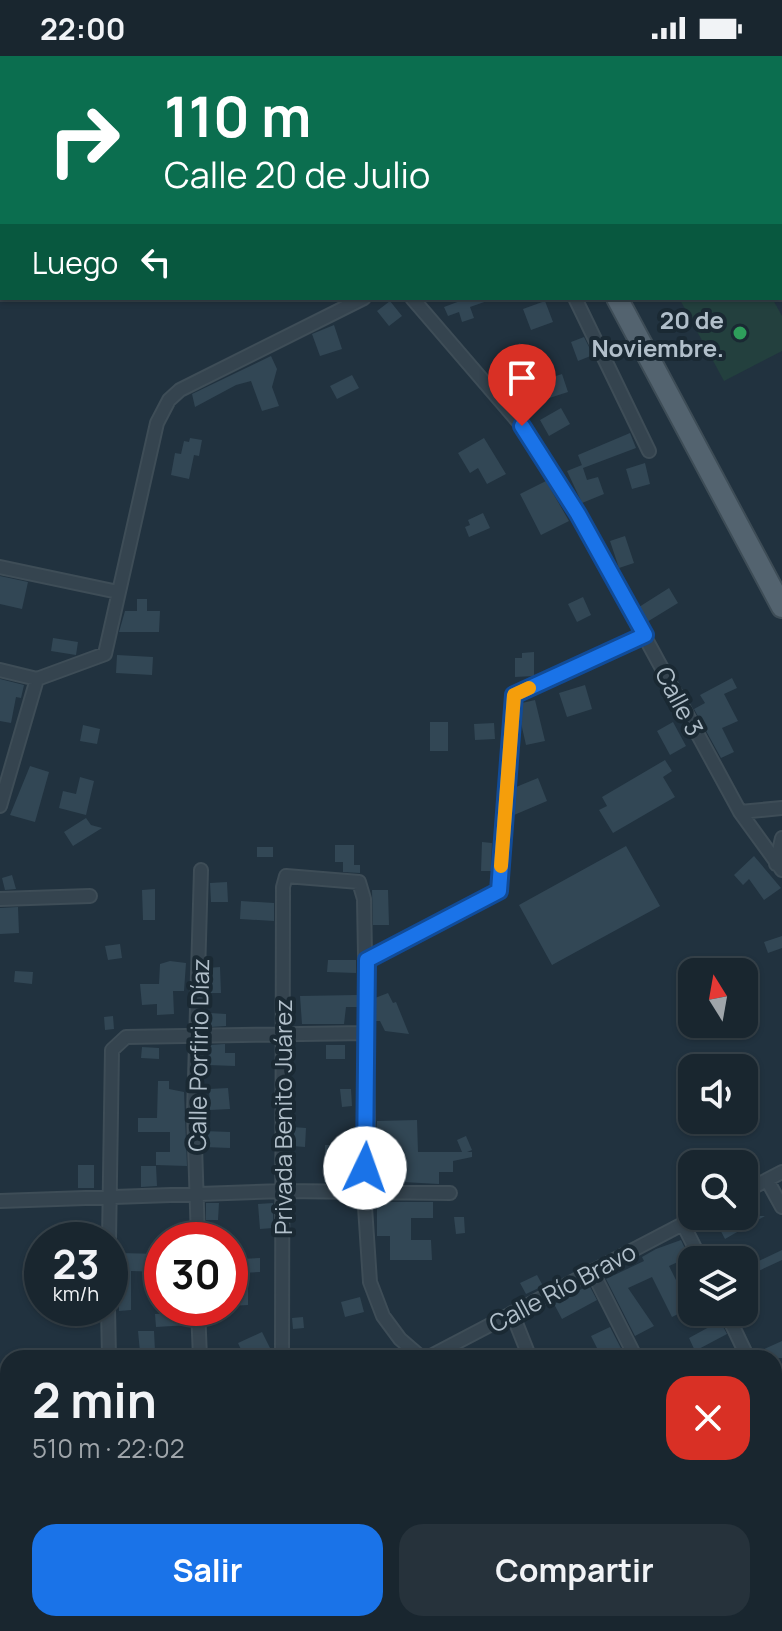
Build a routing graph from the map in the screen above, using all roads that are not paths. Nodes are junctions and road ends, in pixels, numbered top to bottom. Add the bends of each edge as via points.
1 (360, 300) edge
2 (414, 300) edge
3 (576, 300) edge
4 (618, 300) edge
5 (649, 451) dead end
6 (0, 567) edge
7 (118, 592) junction
8 (782, 607) edge
9 (645, 635) junction
10 (0, 670) edge
11 (37, 679) junction
12 (4, 780) edge
13 (0, 806) edge
14 (782, 808) edge
15 (740, 812) junction
16 (782, 838) edge
17 (779, 867) edge
18 (201, 870) dead end
19 (90, 896) dead end
20 (0, 899) edge
21 (367, 960) junction
22 (365, 1033) junction
23 (282, 1036) junction
24 (195, 1037) junction
25 (782, 1172) edge
26 (767, 1180) junction
27 (758, 1185) edge
28 (284, 1191) junction
29 (364, 1192) junction
30 (450, 1193) dead end
31 (198, 1196) junction
32 (110, 1198) junction
33 (0, 1201) edge
34 (782, 1207) edge
35 (109, 1222) edge
36 (198, 1222) edge
37 (678, 1227) edge
38 (592, 1271) junction
39 (512, 1313) junction
40 (108, 1326) edge
41 (199, 1326) edge
42 (733, 1326) edge
43 (109, 1350) edge
44 (200, 1350) edge
45 (282, 1350) edge
46 (414, 1350) edge
47 (440, 1350) edge
48 (527, 1350) edge
49 (632, 1350) edge
50 (744, 1350) edge

1 - 7 street via 169,400 157,423
2 - 9 street, Calle 3 via 522,426
3 - 5 street
4 - 8 main road
6 - 7 street
7 - 11 street via 105,654
9 - 15 street, Calle 3
9 - 21 street via 514,695 499,891
10 - 11 street
11 - 12 street
12 - 13 street
14 - 15 street
15 - 17 street, Calle 3
16 - 17 street
18 - 24 street, Calle Porfirio Díaz
19 - 20 street
21 - 22 street
21 - 23 street, Privada Benito Juárez via 359,882 286,876
22 - 23 street
22 - 29 street
23 - 24 street
23 - 28 street, Privada Benito Juárez
24 - 31 street, Calle Porfirio Díaz
24 - 32 street via 126,1037 112,1050
25 - 26 street
26 - 27 street
26 - 34 street
28 - 29 street
28 - 31 street
28 - 45 street, Privada Benito Juárez
29 - 30 street
29 - 46 street via 370,1282 383,1316
31 - 32 street
31 - 36 street, Calle Porfirio Díaz
32 - 33 street
32 - 35 street
37 - 38 street, Calle Río Bravo
38 - 39 street, Calle Río Bravo
38 - 49 street
39 - 47 street, Calle Río Bravo
39 - 48 street
40 - 43 street
41 - 44 street
42 - 50 street

